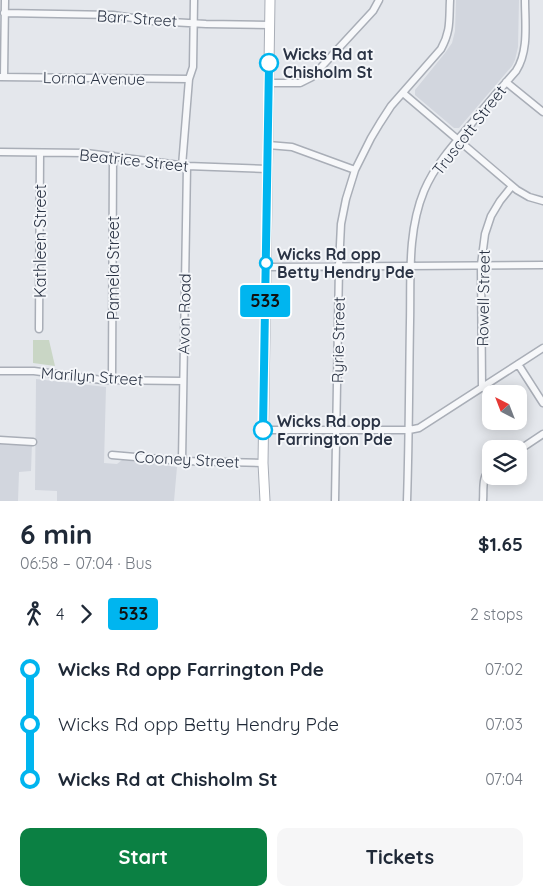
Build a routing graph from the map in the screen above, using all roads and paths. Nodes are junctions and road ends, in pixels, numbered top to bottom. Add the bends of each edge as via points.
1 (4, 0) edge
2 (194, 0) edge
3 (270, 0) edge
4 (379, 0) edge
5 (450, 0) edge
6 (525, 0) edge
7 (4, 13) junction
8 (194, 23) junction
9 (270, 24) junction
10 (2, 77) edge
11 (189, 79) junction
12 (506, 82) junction
13 (269, 83) junction
14 (403, 93) junction
15 (543, 112) edge
16 (458, 139) junction
17 (268, 145) junction
18 (0, 152) edge
19 (40, 153) junction
20 (113, 156) junction
21 (185, 166) junction
22 (267, 169) junction
23 (355, 170) junction
24 (512, 186) junction
25 (543, 201) edge
26 (543, 265) edge
27 (339, 266) junction
28 (481, 266) junction
29 (266, 267) junction
30 (411, 267) junction
31 (39, 329) dead end
32 (543, 348) edge
33 (518, 364) junction
34 (0, 371) edge
35 (112, 380) junction
36 (183, 381) junction
37 (486, 385) edge
38 (482, 388) joint
39 (543, 403) edge
40 (263, 430) junction
41 (337, 430) junction
42 (410, 430) junction
43 (543, 434) edge
44 (0, 440) edge
45 (33, 442) dead end
46 (527, 445) edge
47 (112, 455) dead end
48 (182, 461) junction
49 (263, 463) junction
50 (484, 485) edge
51 (265, 501) edge
52 (335, 501) edge
53 (407, 501) edge
54 (483, 501) edge

1 - 7 street
2 - 8 street, Avon Road
3 - 9 main road
4 - 13 street via 312,77 300,83
5 - 14 street, Ryrie Street via 448,36 441,49
6 - 12 street, Truscott Street via 524,52
7 - 8 street, Barr Street via 113,15
7 - 10 street
8 - 9 street, Barr Street
8 - 11 street, Avon Road via 193,67
9 - 13 main road
10 - 11 street, Lorna Avenue
11 - 21 street, Avon Road
12 - 15 street
12 - 16 street, Truscott Street
13 - 17 main road
14 - 16 street
14 - 23 street, Ryrie Street via 380,123
16 - 24 street
16 - 30 street, Truscott Street via 424,191 413,235
17 - 22 main road
17 - 23 street via 292,147
18 - 19 street, Beatrice Street
19 - 20 street, Beatrice Street
19 - 31 street, Kathleen Street
20 - 21 street, Beatrice Street
20 - 35 street, Pamela Street
21 - 22 street, Beatrice Street
21 - 36 street, Avon Road
22 - 29 main road
23 - 27 street, Ryrie Street via 342,220
24 - 25 street via 529,198
24 - 28 street, Rowell Street via 491,216
26 - 28 street
27 - 29 street
27 - 30 street
27 - 41 street, Ryrie Street
28 - 30 street
28 - 38 street, Rowell Street
29 - 40 main road
30 - 42 street, Truscott Street
32 - 33 street
33 - 37 street
33 - 39 street
34 - 35 street, Marilyn Street via 34,371
35 - 36 street, Marilyn Street
36 - 48 street, Avon Road
38 - 42 street via 419,428
40 - 41 street
40 - 49 main road
41 - 42 street
41 - 52 street, Ryrie Street
42 - 53 street, Truscott Street
43 - 46 street
44 - 45 street
47 - 48 street, Cooney Street
48 - 49 street, Cooney Street
49 - 51 main road
50 - 54 street

